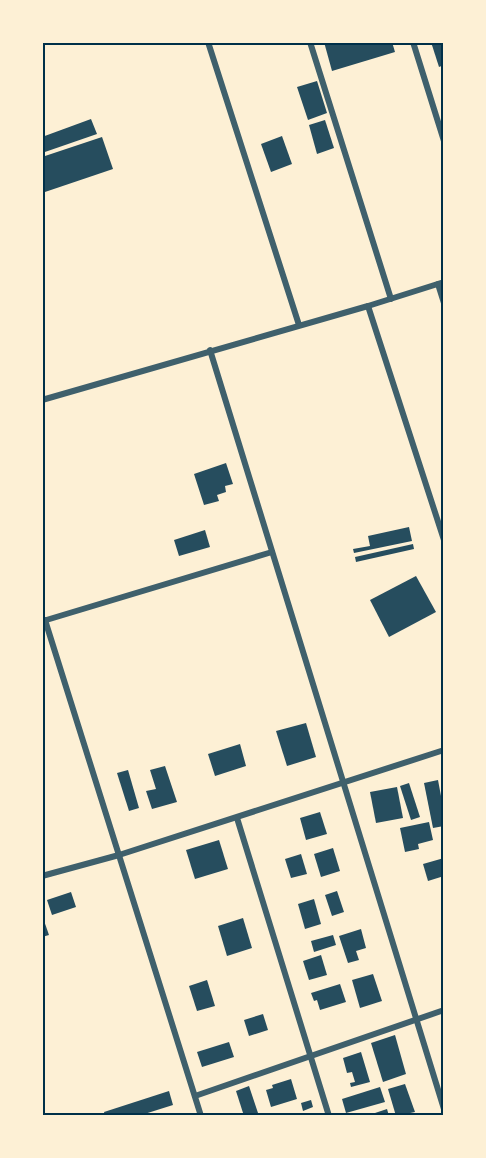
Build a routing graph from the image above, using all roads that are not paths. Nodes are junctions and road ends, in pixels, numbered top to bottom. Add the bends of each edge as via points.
1 (208, 42) edge
2 (310, 42) edge
3 (413, 42) edge
4 (444, 141) edge
5 (441, 283) edge
6 (391, 299) junction
7 (444, 303) edge
8 (368, 306) junction
9 (299, 325) junction
10 (210, 350) junction
11 (42, 400) edge
12 (444, 540) edge
13 (272, 552) junction
14 (44, 621) edge
15 (444, 750) edge
16 (344, 782) junction
17 (237, 818) junction
18 (119, 855) junction
19 (42, 876) edge
20 (444, 1010) edge
21 (415, 1020) junction
22 (311, 1057) junction
23 (195, 1096) junction
24 (444, 1109) edge
25 (201, 1116) edge
26 (329, 1116) edge

1 - 9 street
2 - 6 street
3 - 4 street
5 - 6 street
5 - 7 street
6 - 8 street
8 - 9 street
8 - 12 street
9 - 10 street
10 - 11 street
10 - 13 street
13 - 14 street
13 - 16 street
14 - 18 street
15 - 16 street
16 - 17 street
16 - 21 street
17 - 18 street
17 - 22 street
18 - 19 street
18 - 23 street
20 - 21 street
21 - 22 street
21 - 24 street
22 - 23 street
22 - 26 street
23 - 25 street

